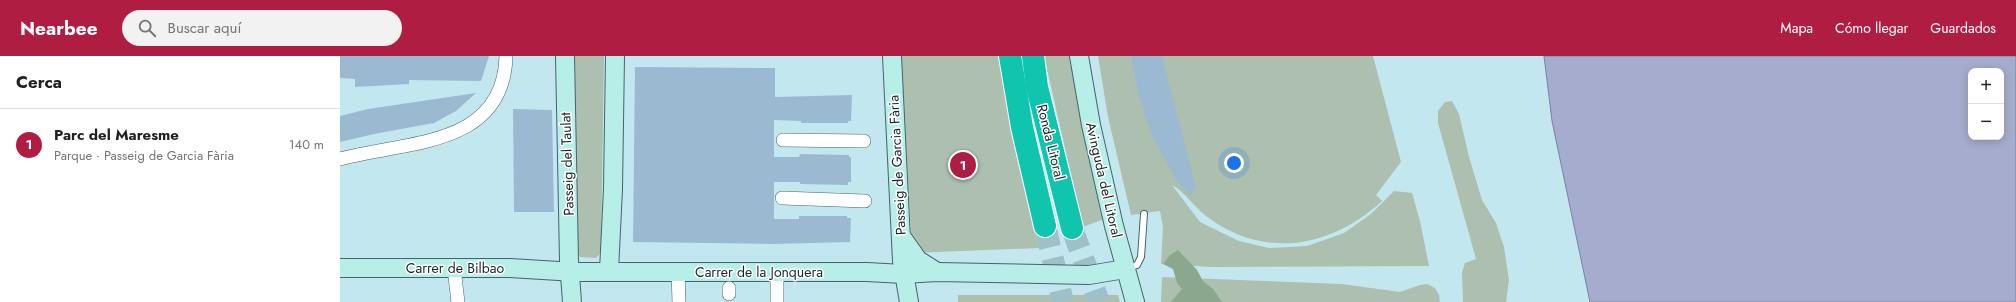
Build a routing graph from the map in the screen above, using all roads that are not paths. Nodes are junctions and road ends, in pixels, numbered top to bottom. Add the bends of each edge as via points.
1 (506, 56) edge
2 (565, 56) edge
3 (615, 56) edge
4 (892, 56) edge
5 (1010, 56) edge
6 (1033, 56) edge
7 (1079, 56) edge
8 (783, 140) dead end
9 (864, 141) dead end
10 (340, 159) edge
11 (782, 198) dead end
12 (864, 201) dead end
13 (1144, 214) dead end
14 (1045, 226) tunnel mouth
15 (1072, 228) tunnel mouth
16 (901, 235) junction
17 (340, 268) edge
18 (454, 268) junction
19 (1125, 269) junction
20 (609, 271) junction
21 (570, 272) junction
22 (678, 272) junction
23 (777, 272) junction
24 (943, 273) junction
25 (903, 274) junction
26 (458, 302) edge
27 (572, 302) edge
28 (679, 302) edge
29 (777, 302) edge
30 (909, 302) edge
31 (1135, 302) edge

1 - 10 street via 504,77 495,100 467,126 433,140
2 - 21 main road, Passeig del Taulat
3 - 20 main road
4 - 16 main road, Passeig de Garcia Fària
5 - 14 highway, Ronda Litoral via 1022,127
6 - 15 highway, Ronda Litoral via 1037,87
7 - 19 main road, Avinguda del Litoral
8 - 9 street
11 - 12 street
13 - 19 lane via 1141,257 1137,265
16 - 24 main road via 918,260
16 - 25 main road, Passeig de Garcia Fària
17 - 18 main road, Carrer de Bilbao
18 - 21 main road, Carrer de Bilbao
18 - 26 street
19 - 24 main road, Carrer de la Jonquera via 1089,274
19 - 31 main road, Avinguda del Litoral
20 - 21 main road, Carrer de la Jonquera
20 - 22 main road, Carrer de la Jonquera
21 - 27 main road, Passeig del Taulat
22 - 23 main road, Carrer de la Jonquera
22 - 28 street
23 - 25 main road, Carrer de la Jonquera
23 - 29 street
24 - 25 main road, Carrer de la Jonquera
25 - 30 main road, Passeig de Garcia Fària

